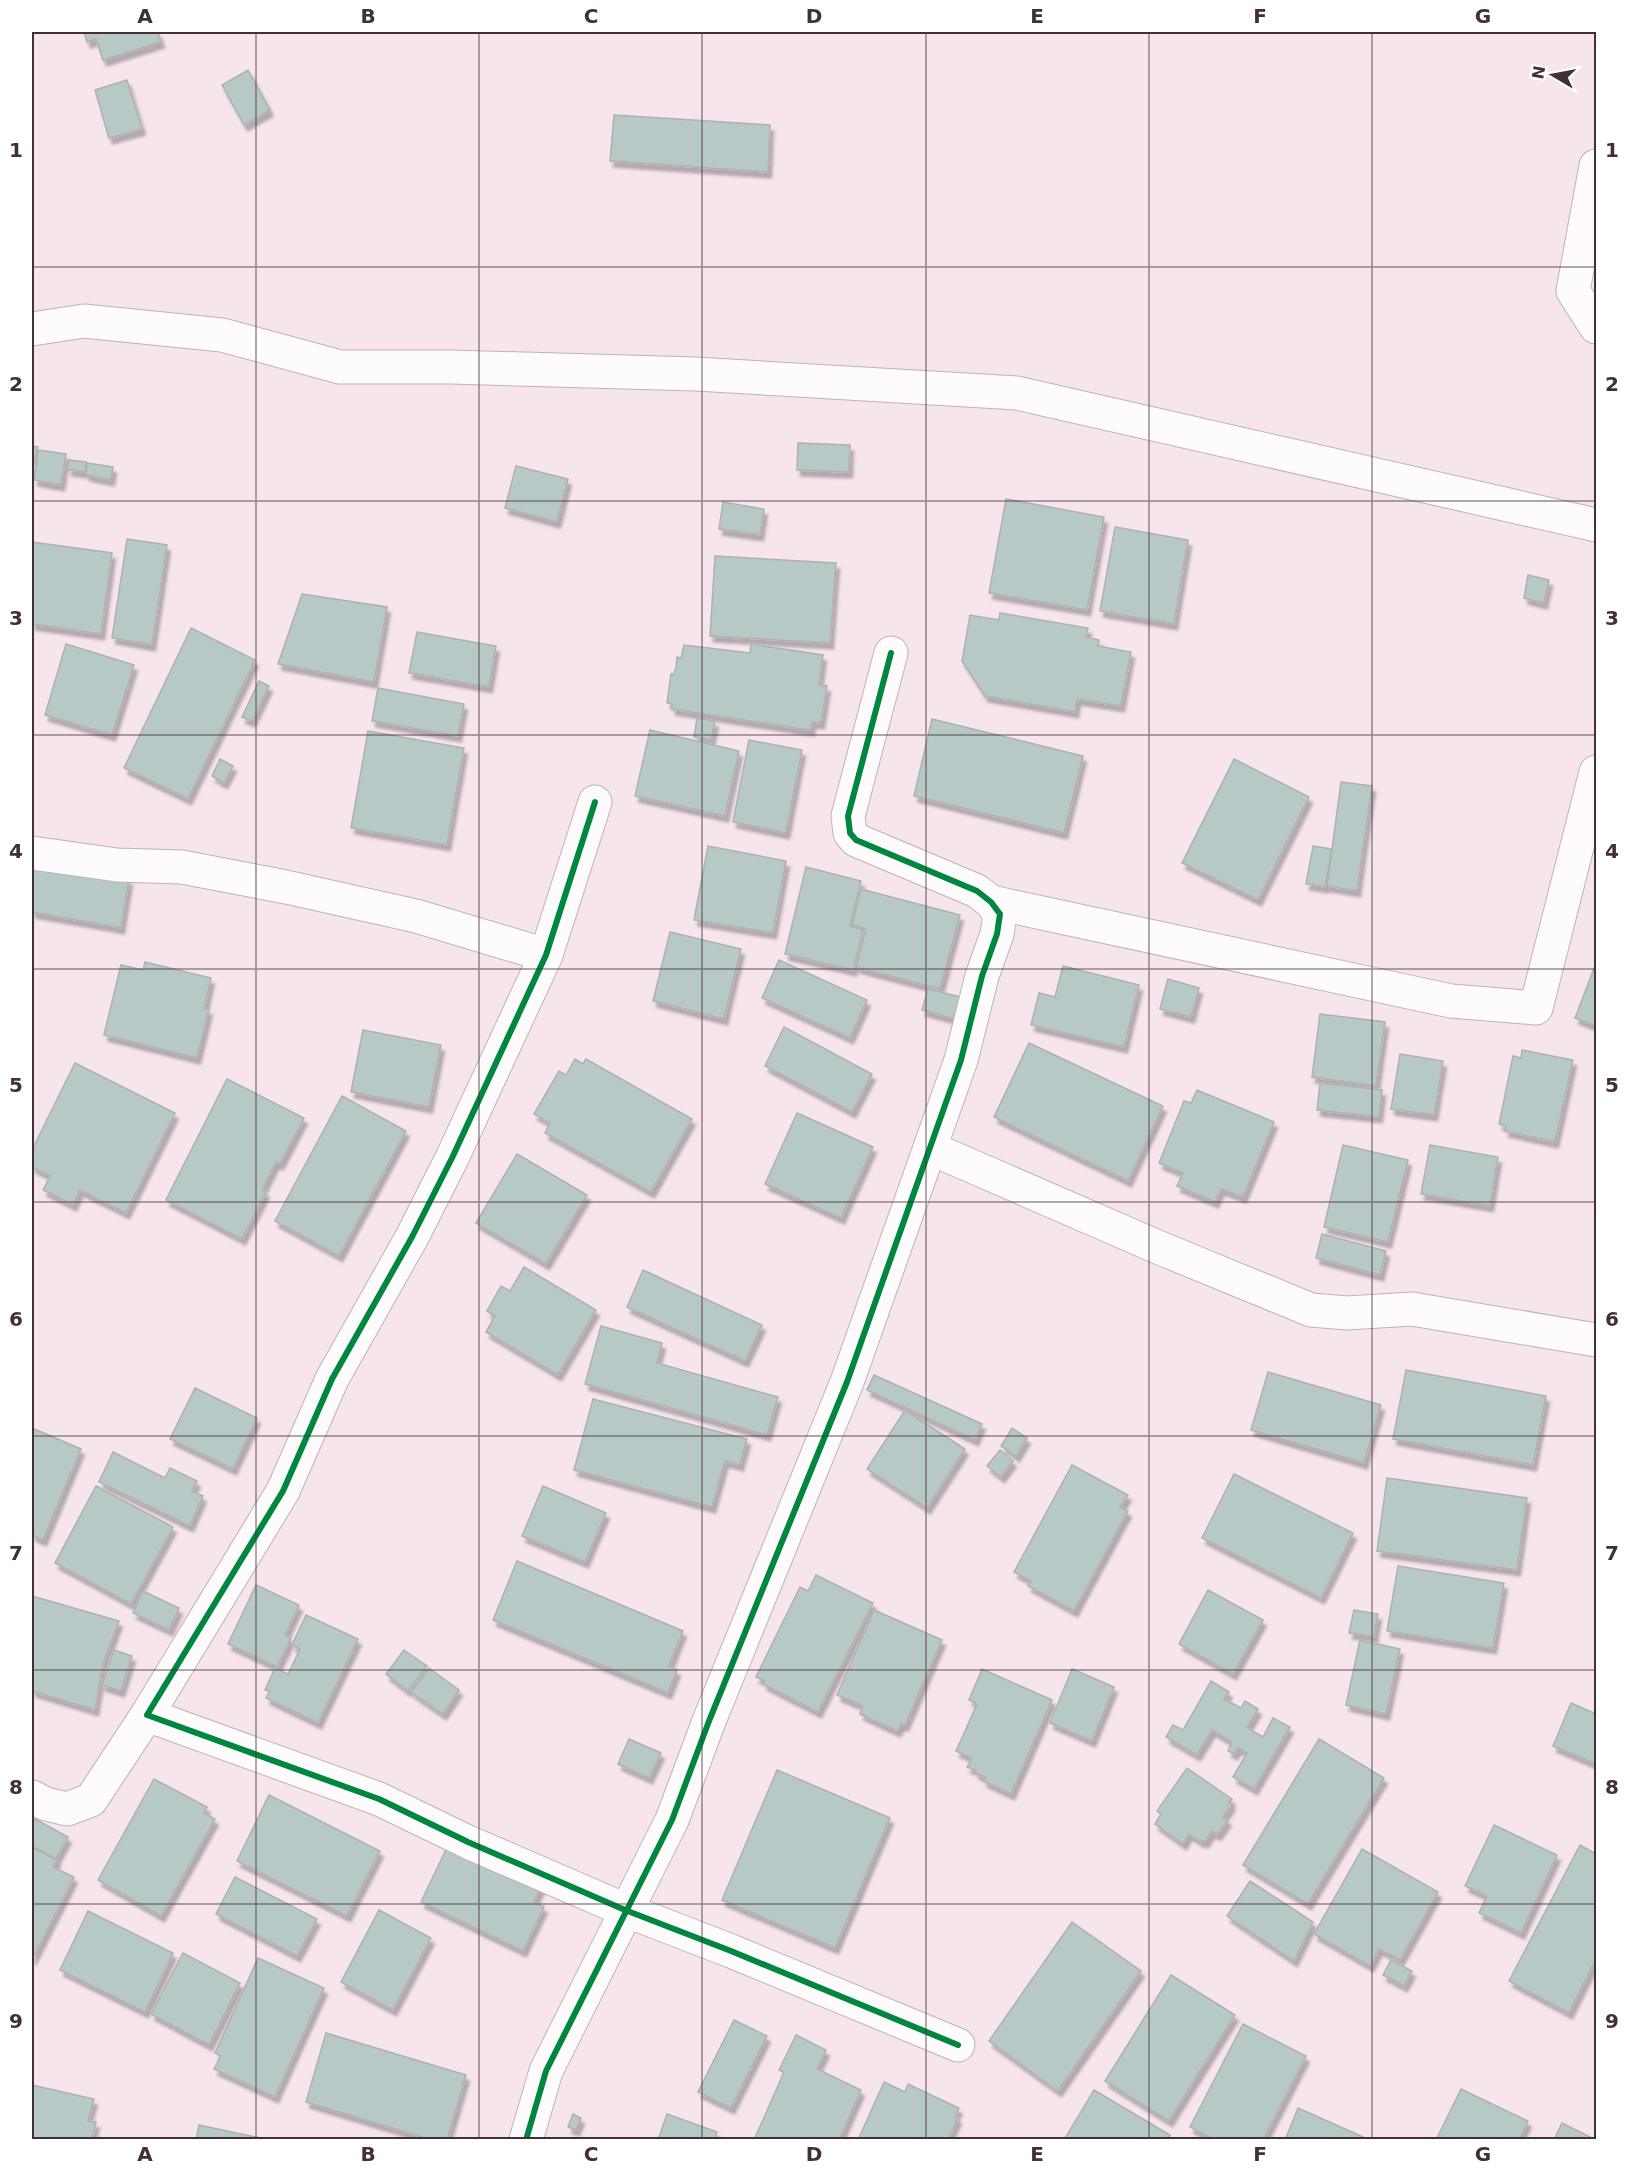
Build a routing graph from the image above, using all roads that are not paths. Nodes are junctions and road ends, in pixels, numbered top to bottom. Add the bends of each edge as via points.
1 (1596, 166) edge
2 (1596, 327) edge
3 (32, 329) edge
4 (1596, 525) edge
5 (891, 653) dead end
6 (1596, 772) edge
7 (595, 802) dead end
8 (32, 853) edge
9 (991, 902) junction
10 (546, 955) junction
11 (930, 1148) junction
12 (1596, 1340) edge
13 (147, 1715) junction
14 (32, 1797) edge
15 (625, 1910) junction
16 (958, 2045) dead end
17 (526, 2139) edge

1 - 2 street via 1573,291
3 - 4 street via 84,321 222,335 340,367 696,374 1017,393
5 - 9 street via 848,816 850,833 856,840 977,891
6 - 9 street via 1536,1008 1451,1001
7 - 10 street
8 - 10 street via 117,865 182,867 286,887 416,916
9 - 11 street via 1000,914 997,934 961,1060
10 - 13 street via 452,1158 412,1238 332,1379 282,1491
11 - 12 street via 1311,1310 1347,1313 1412,1309
11 - 15 street via 847,1382 672,1820
13 - 14 street via 91,1800 67,1809
13 - 15 street via 379,1799
15 - 16 street
15 - 17 street via 546,2071

